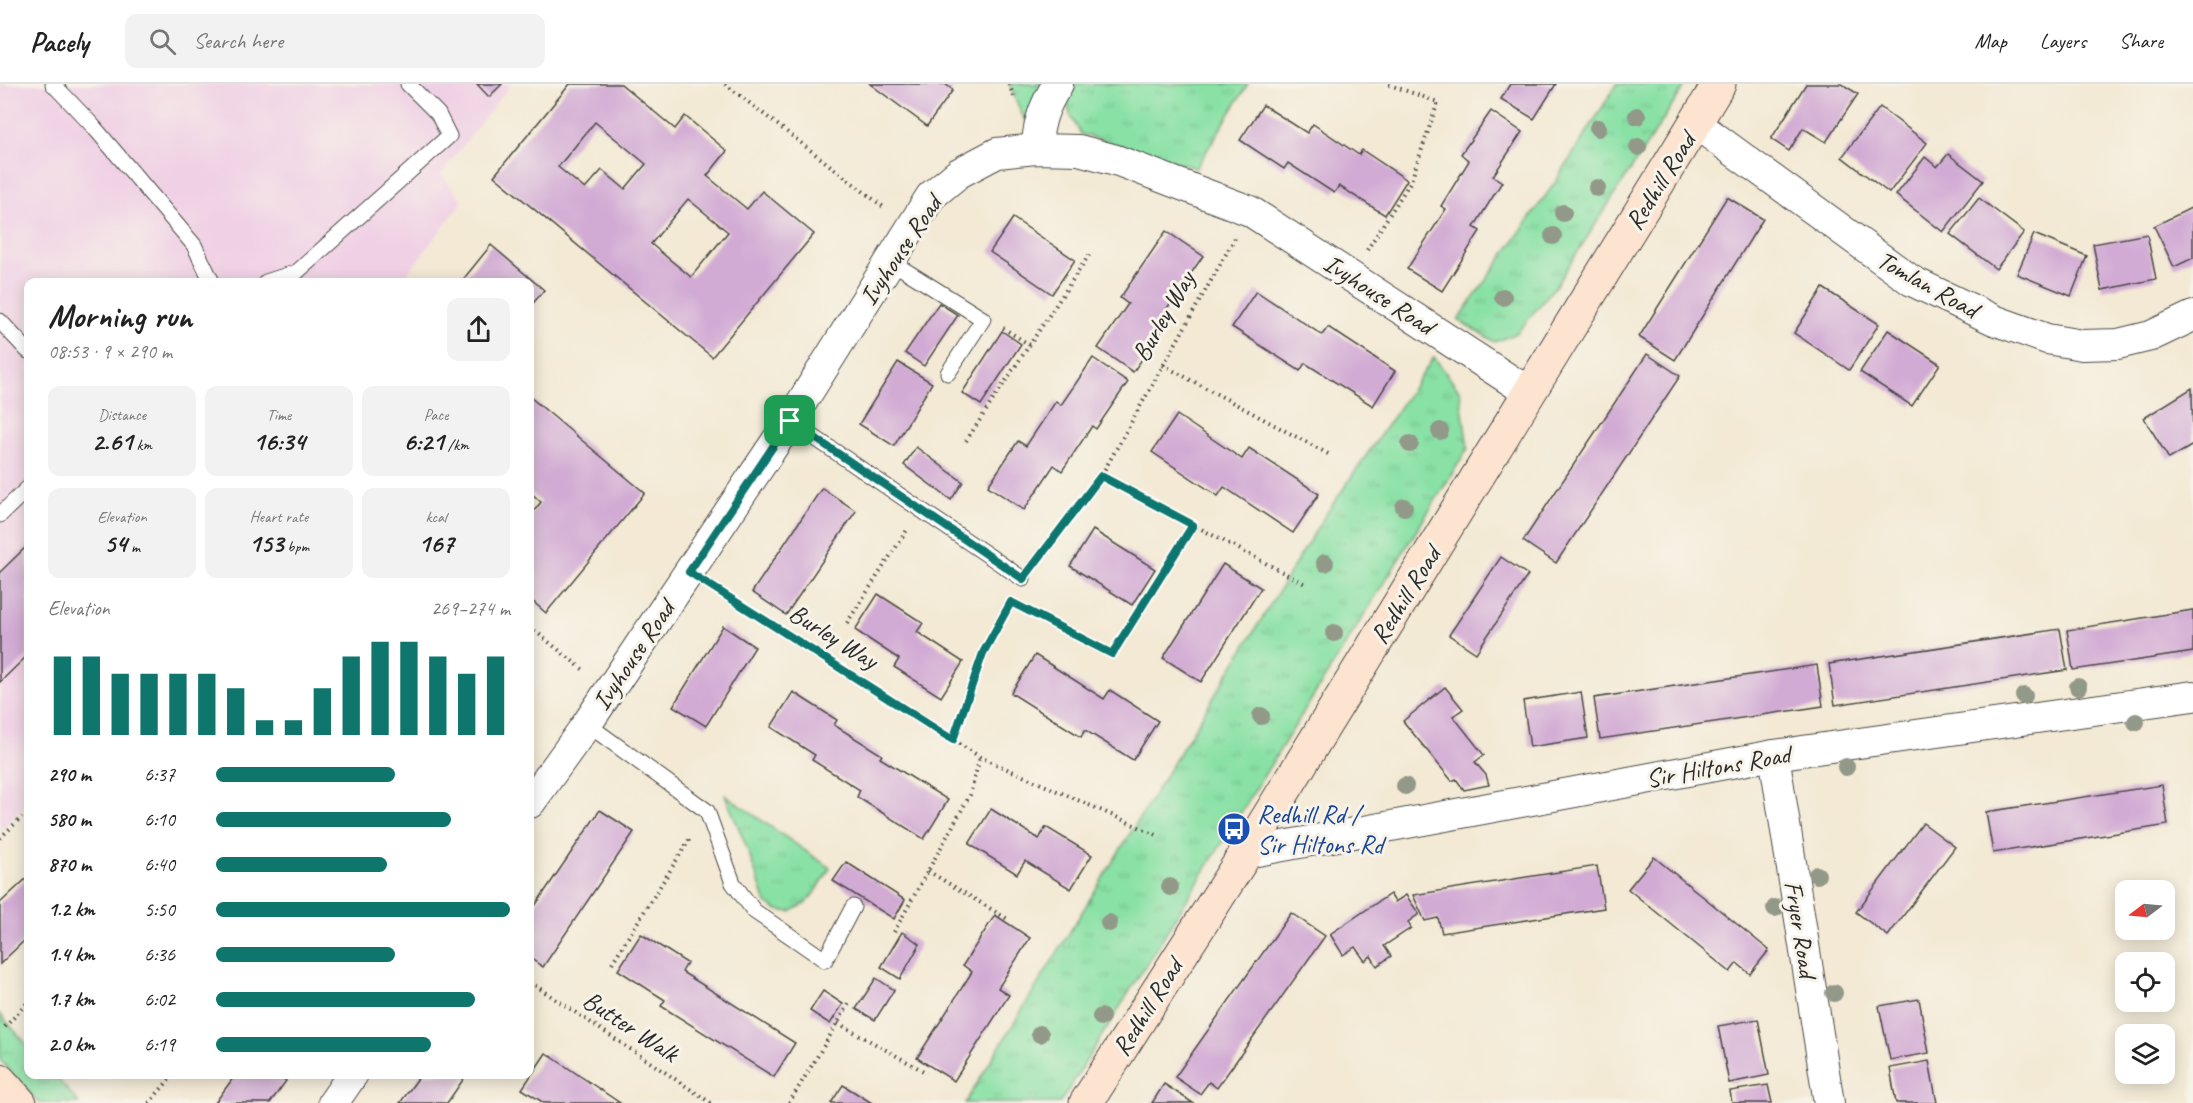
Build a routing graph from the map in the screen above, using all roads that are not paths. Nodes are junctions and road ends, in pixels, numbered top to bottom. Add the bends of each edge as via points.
1 (53, 84) edge
2 (408, 84) edge
3 (1058, 84) edge
4 (1719, 84) edge
5 (1695, 123) junction
6 (1036, 149) junction
7 (890, 261) junction
8 (210, 278) edge
9 (278, 278) edge
10 (2193, 316) edge
11 (0, 321) edge
12 (24, 347) edge
13 (948, 373) dead end
14 (1530, 393) junction
15 (790, 421) junction
16 (24, 492) edge
17 (0, 515) edge
18 (1023, 579) road end
19 (2193, 696) edge
20 (587, 724) junction
21 (1774, 755) junction
22 (534, 797) edge
23 (1246, 853) junction
24 (853, 907) dead end
25 (350, 1079) edge
26 (0, 1081) edge
27 (20, 1103) edge
28 (333, 1103) edge
29 (1086, 1103) edge
30 (1829, 1103) edge

1 - 8 lane via 194,245
2 - 9 lane via 438,114 449,136 297,272
3 - 6 street via 1045,104
4 - 5 street, Redhill Road
5 - 10 street, Tomlan Road via 1912,281 1994,320 2047,339 2082,345 2118,344 2151,336
5 - 14 street, Redhill Road
6 - 7 street, Ivyhouse Road via 997,153 959,173 931,196
6 - 14 street, Ivyhouse Road via 1078,150 1116,160 1250,212
7 - 13 lane via 983,319
7 - 15 street, Ivyhouse Road
11 - 12 lane
14 - 23 street, Redhill Road
15 - 18 lane
15 - 20 street, Ivyhouse Road
16 - 17 lane
19 - 21 street, Sir Hiltons Road
20 - 22 street, Ivyhouse Road
20 - 24 lane via 708,811 734,883 754,911 825,960
21 - 23 street, Sir Hiltons Road
21 - 30 street, Fryer Road
23 - 29 street, Redhill Road
25 - 28 street
26 - 27 street

